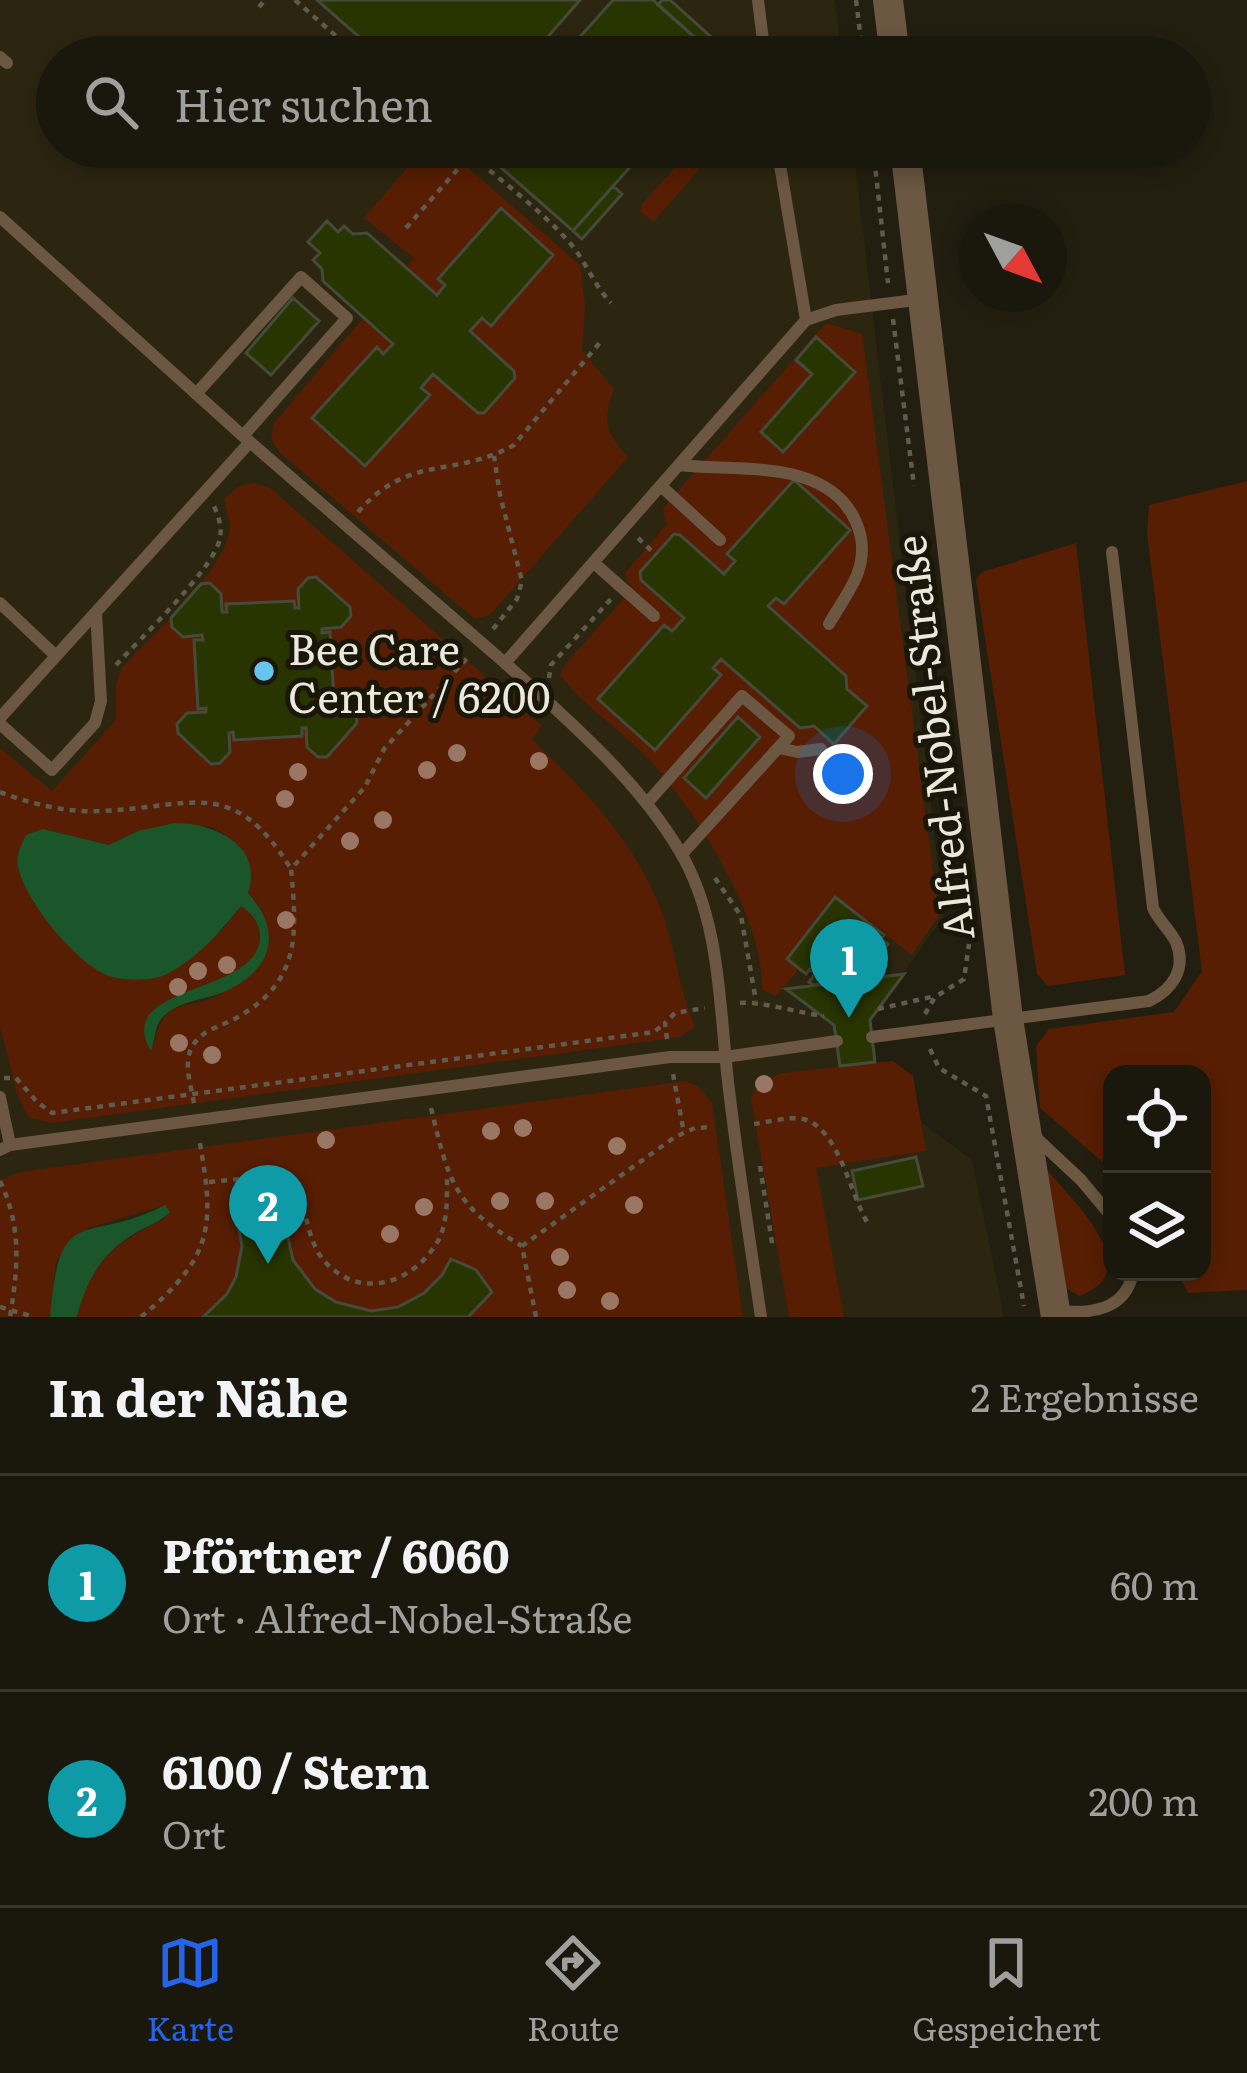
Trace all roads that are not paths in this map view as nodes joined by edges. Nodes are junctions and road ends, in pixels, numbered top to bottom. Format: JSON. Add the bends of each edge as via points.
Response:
{"nodes":[{"id":1,"x":758,"y":0,"type":"edge"},
{"id":2,"x":888,"y":0,"type":"edge"},
{"id":3,"x":762,"y":36,"type":"edge"},
{"id":4,"x":892,"y":36,"type":"edge"},
{"id":5,"x":781,"y":168,"type":"edge"},
{"id":6,"x":907,"y":168,"type":"edge"},
{"id":7,"x":0,"y":217,"type":"edge"},
{"id":8,"x":923,"y":299,"type":"junction"},
{"id":9,"x":806,"y":320,"type":"junction"},
{"id":10,"x":196,"y":394,"type":"junction"},
{"id":11,"x":246,"y":439,"type":"junction"},
{"id":12,"x":679,"y":465,"type":"junction"},
{"id":13,"x":661,"y":486,"type":"junction"},
{"id":14,"x":720,"y":540,"type":"dead end"},
{"id":15,"x":1112,"y":552,"type":"dead end"},
{"id":16,"x":593,"y":563,"type":"junction"},
{"id":17,"x":0,"y":603,"type":"edge"},
{"id":18,"x":96,"y":612,"type":"junction"},
{"id":19,"x":654,"y":616,"type":"dead end"},
{"id":20,"x":829,"y":624,"type":"dead end"},
{"id":21,"x":56,"y":656,"type":"junction"},
{"id":22,"x":505,"y":663,"type":"junction"},
{"id":23,"x":0,"y":721,"type":"edge"},
{"id":24,"x":778,"y":748,"type":"junction"},
{"id":25,"x":820,"y":749,"type":"dead end"},
{"id":26,"x":647,"y":803,"type":"junction"},
{"id":27,"x":682,"y":854,"type":"junction"},
{"id":28,"x":1008,"y":1018,"type":"junction"},
{"id":29,"x":872,"y":1036,"type":"dead end"},
{"id":30,"x":836,"y":1041,"type":"dead end"},
{"id":31,"x":725,"y":1057,"type":"junction"},
{"id":32,"x":0,"y":1097,"type":"edge"},
{"id":33,"x":1023,"y":1126,"type":"junction"},
{"id":34,"x":5,"y":1148,"type":"edge"},
{"id":35,"x":1103,"y":1206,"type":"edge"},
{"id":36,"x":1132,"y":1281,"type":"edge"},
{"id":37,"x":1046,"y":1315,"type":"edge"},
{"id":38,"x":761,"y":1317,"type":"edge"}],
"edges":[{"from":1,"to":3,"type":"lane"},
{"from":2,"to":4,"type":"street"},
{"from":5,"to":9,"type":"lane"},
{"from":6,"to":8,"type":"street","name":"Alfred-Nobel-Straße"},
{"from":7,"to":10,"type":"lane"},
{"from":8,"to":9,"type":"lane"},
{"from":8,"to":28,"type":"street","name":"Alfred-Nobel-Straße"},
{"from":9,"to":12,"type":"lane"},
{"from":10,"to":11,"type":"lane"},
{"from":10,"to":11,"type":"lane","via":[[301,277],[347,318]]},
{"from":11,"to":18,"type":"lane"},
{"from":11,"to":22,"type":"lane"},
{"from":12,"to":13,"type":"lane"},
{"from":12,"to":20,"type":"lane","via":[[812,479],[853,513],[864,540],[857,574]]},
{"from":13,"to":14,"type":"lane"},
{"from":13,"to":16,"type":"lane"},
{"from":15,"to":28,"type":"lane","via":[[1153,908],[1175,940],[1179,967],[1164,994],[1149,1001]]},
{"from":16,"to":19,"type":"lane"},
{"from":16,"to":22,"type":"lane"},
{"from":17,"to":21,"type":"lane"},
{"from":18,"to":21,"type":"lane"},
{"from":18,"to":23,"type":"lane","via":[[95,723],[52,770]]},
{"from":21,"to":23,"type":"lane"},
{"from":22,"to":26,"type":"lane"},
{"from":24,"to":25,"type":"lane"},
{"from":24,"to":26,"type":"lane","via":[[789,736],[742,696]]},
{"from":24,"to":27,"type":"lane"},
{"from":26,"to":27,"type":"lane"},
{"from":27,"to":31,"type":"lane","via":[[709,928]]},
{"from":28,"to":29,"type":"lane"},
{"from":28,"to":33,"type":"street","name":"Alfred-Nobel-Straße"},
{"from":30,"to":31,"type":"lane"},
{"from":31,"to":34,"type":"lane","via":[[670,1057]]},
{"from":31,"to":38,"type":"lane"},
{"from":32,"to":34,"type":"lane"},
{"from":33,"to":35,"type":"lane"},
{"from":33,"to":37,"type":"street","name":"Alfred-Nobel-Straße"},
{"from":36,"to":37,"type":"lane","via":[[1118,1301],[1091,1314]]}]}
